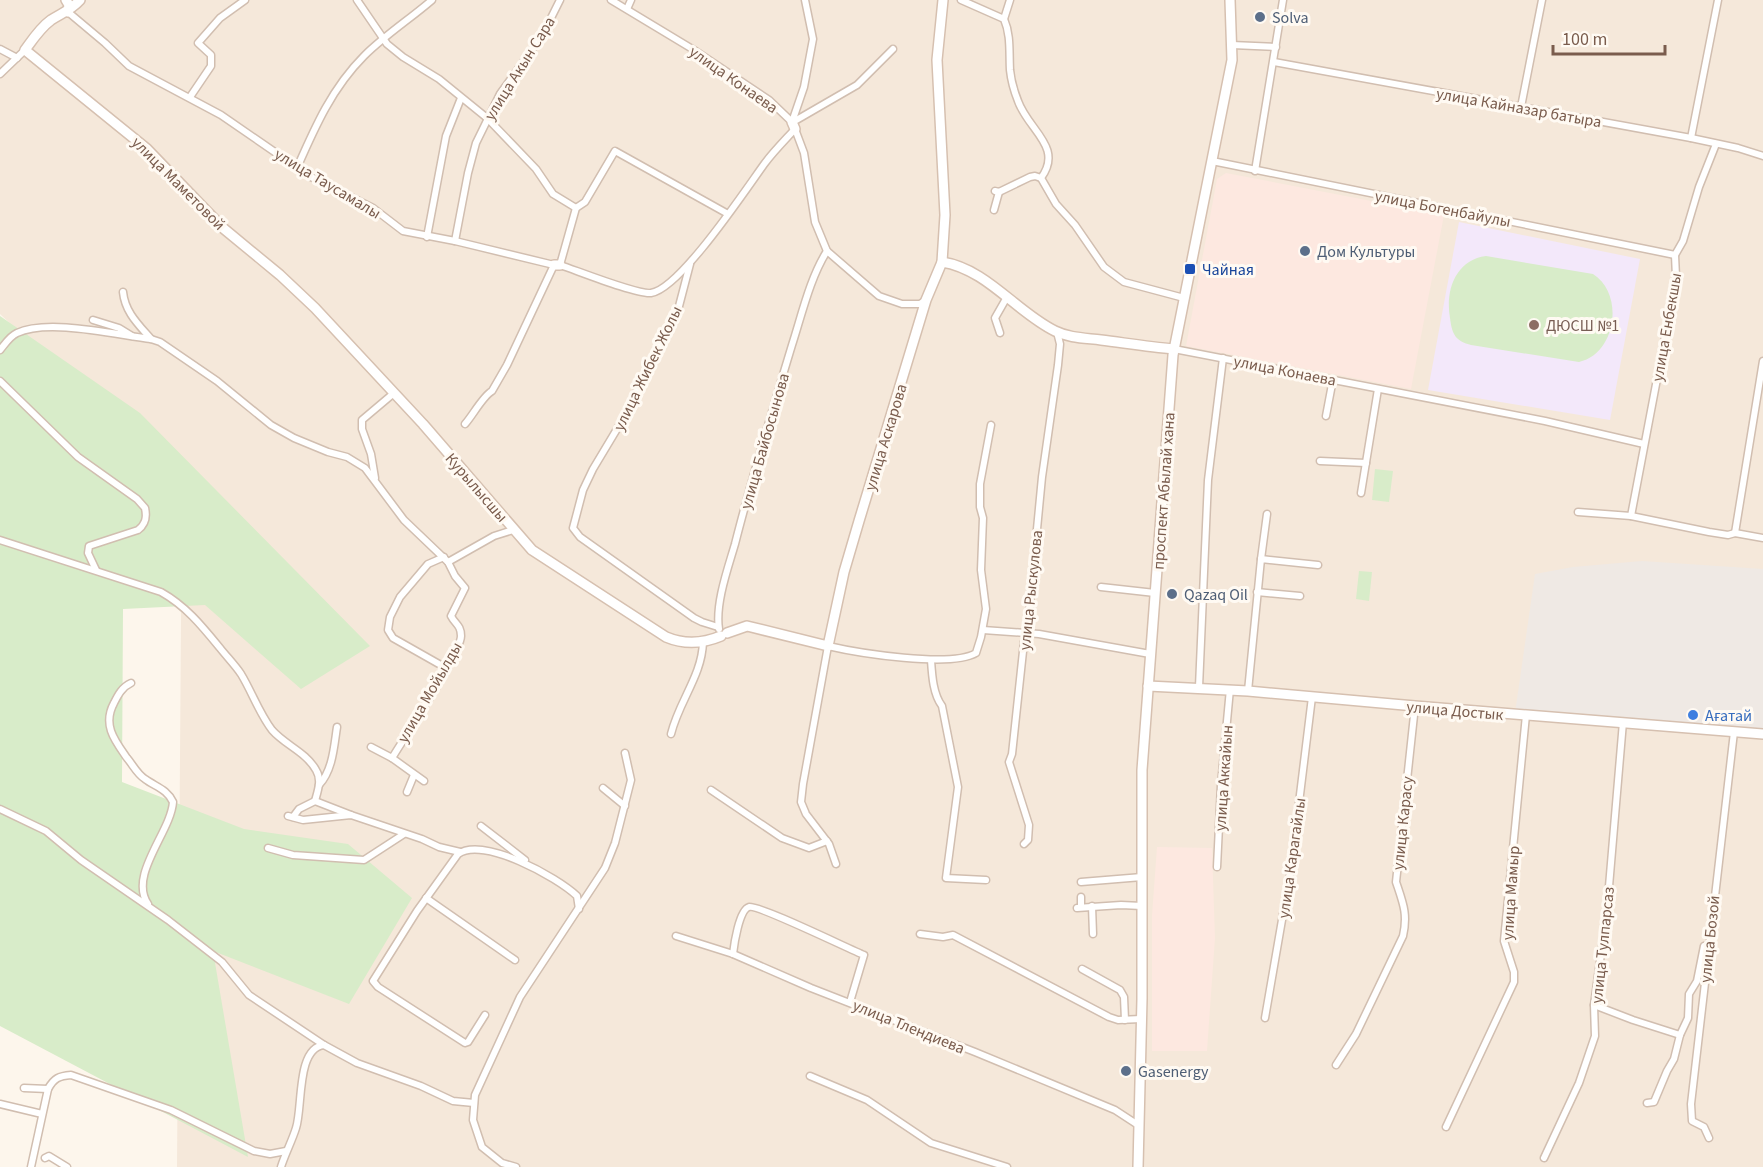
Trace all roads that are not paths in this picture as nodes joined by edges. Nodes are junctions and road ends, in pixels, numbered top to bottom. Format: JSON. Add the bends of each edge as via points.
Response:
{"nodes":[{"id":1,"x":66,"y":0,"type":"edge"},
{"id":2,"x":80,"y":0,"type":"edge"},
{"id":3,"x":245,"y":0,"type":"edge"},
{"id":4,"x":357,"y":0,"type":"edge"},
{"id":5,"x":432,"y":0,"type":"edge"},
{"id":6,"x":560,"y":0,"type":"edge"},
{"id":7,"x":611,"y":0,"type":"edge"},
{"id":8,"x":631,"y":0,"type":"edge"},
{"id":9,"x":805,"y":0,"type":"edge"},
{"id":10,"x":944,"y":0,"type":"edge"},
{"id":11,"x":961,"y":0,"type":"edge"},
{"id":12,"x":1010,"y":0,"type":"edge"},
{"id":13,"x":1230,"y":0,"type":"edge"},
{"id":14,"x":1283,"y":0,"type":"edge"},
{"id":15,"x":1542,"y":0,"type":"edge"},
{"id":16,"x":1718,"y":0,"type":"edge"},
{"id":17,"x":627,"y":9,"type":"junction"},
{"id":18,"x":68,"y":12,"type":"junction"},
{"id":19,"x":1004,"y":19,"type":"junction"},
{"id":20,"x":382,"y":39,"type":"junction"},
{"id":21,"x":1232,"y":45,"type":"junction"},
{"id":22,"x":1276,"y":47,"type":"junction"},
{"id":23,"x":0,"y":48,"type":"edge"},
{"id":24,"x":893,"y":49,"type":"dead end"},
{"id":25,"x":26,"y":50,"type":"junction"},
{"id":26,"x":17,"y":58,"type":"junction"},
{"id":27,"x":1274,"y":62,"type":"junction"},
{"id":28,"x":0,"y":74,"type":"edge"},
{"id":29,"x":190,"y":97,"type":"junction"},
{"id":30,"x":461,"y":98,"type":"junction"},
{"id":31,"x":1521,"y":107,"type":"junction"},
{"id":32,"x":487,"y":118,"type":"junction"},
{"id":33,"x":794,"y":126,"type":"junction"},
{"id":34,"x":1691,"y":138,"type":"junction"},
{"id":35,"x":1716,"y":144,"type":"junction"},
{"id":36,"x":1763,"y":156,"type":"edge"},
{"id":37,"x":1212,"y":161,"type":"junction"},
{"id":38,"x":297,"y":168,"type":"junction"},
{"id":39,"x":1255,"y":171,"type":"junction"},
{"id":40,"x":1041,"y":178,"type":"junction"},
{"id":41,"x":576,"y":208,"type":"junction"},
{"id":42,"x":994,"y":210,"type":"dead end"},
{"id":43,"x":728,"y":214,"type":"junction"},
{"id":44,"x":427,"y":237,"type":"junction"},
{"id":45,"x":455,"y":241,"type":"junction"},
{"id":46,"x":827,"y":251,"type":"junction"},
{"id":47,"x":1675,"y":255,"type":"junction"},
{"id":48,"x":691,"y":261,"type":"junction"},
{"id":49,"x":942,"y":262,"type":"junction"},
{"id":50,"x":557,"y":265,"type":"junction"},
{"id":51,"x":123,"y":292,"type":"dead end"},
{"id":52,"x":302,"y":295,"type":"joint"},
{"id":53,"x":1007,"y":297,"type":"junction"},
{"id":54,"x":1184,"y":298,"type":"junction"},
{"id":55,"x":927,"y":300,"type":"junction"},
{"id":56,"x":93,"y":321,"type":"dead end"},
{"id":57,"x":1057,"y":332,"type":"junction"},
{"id":58,"x":1000,"y":333,"type":"dead end"},
{"id":59,"x":133,"y":337,"type":"junction"},
{"id":60,"x":152,"y":339,"type":"junction"},
{"id":61,"x":1174,"y":349,"type":"junction"},
{"id":62,"x":0,"y":350,"type":"edge"},
{"id":63,"x":1223,"y":358,"type":"junction"},
{"id":64,"x":1763,"y":361,"type":"edge"},
{"id":65,"x":1334,"y":379,"type":"junction"},
{"id":66,"x":0,"y":381,"type":"edge"},
{"id":67,"x":1378,"y":389,"type":"junction"},
{"id":68,"x":394,"y":393,"type":"junction"},
{"id":69,"x":1326,"y":416,"type":"dead end"},
{"id":70,"x":465,"y":424,"type":"dead end"},
{"id":71,"x":991,"y":425,"type":"dead end"},
{"id":72,"x":1644,"y":444,"type":"junction"},
{"id":73,"x":1320,"y":461,"type":"dead end"},
{"id":74,"x":1366,"y":463,"type":"junction"},
{"id":75,"x":375,"y":480,"type":"junction"},
{"id":76,"x":1361,"y":493,"type":"dead end"},
{"id":77,"x":1578,"y":512,"type":"dead end"},
{"id":78,"x":1267,"y":514,"type":"dead end"},
{"id":79,"x":1631,"y":516,"type":"junction"},
{"id":80,"x":513,"y":530,"type":"junction"},
{"id":81,"x":1735,"y":533,"type":"junction"},
{"id":82,"x":1763,"y":537,"type":"edge"},
{"id":83,"x":0,"y":540,"type":"edge"},
{"id":84,"x":446,"y":559,"type":"junction"},
{"id":85,"x":1261,"y":559,"type":"junction"},
{"id":86,"x":1318,"y":565,"type":"dead end"},
{"id":87,"x":96,"y":570,"type":"junction"},
{"id":88,"x":1101,"y":587,"type":"dead end"},
{"id":89,"x":1257,"y":592,"type":"junction"},
{"id":90,"x":1155,"y":593,"type":"junction"},
{"id":91,"x":1300,"y":596,"type":"dead end"},
{"id":92,"x":983,"y":630,"type":"junction"},
{"id":93,"x":722,"y":632,"type":"junction"},
{"id":94,"x":1027,"y":633,"type":"junction"},
{"id":95,"x":704,"y":642,"type":"junction"},
{"id":96,"x":828,"y":646,"type":"junction"},
{"id":97,"x":1150,"y":654,"type":"junction"},
{"id":98,"x":931,"y":660,"type":"junction"},
{"id":99,"x":446,"y":668,"type":"junction"},
{"id":100,"x":131,"y":683,"type":"dead end"},
{"id":101,"x":1148,"y":686,"type":"junction"},
{"id":102,"x":1199,"y":687,"type":"junction"},
{"id":103,"x":1230,"y":689,"type":"junction"},
{"id":104,"x":1248,"y":691,"type":"junction"},
{"id":105,"x":1312,"y":697,"type":"junction"},
{"id":106,"x":1415,"y":706,"type":"junction"},
{"id":107,"x":1526,"y":715,"type":"junction"},
{"id":108,"x":1623,"y":722,"type":"junction"},
{"id":109,"x":337,"y":727,"type":"dead end"},
{"id":110,"x":1734,"y":732,"type":"junction"},
{"id":111,"x":671,"y":734,"type":"dead end"},
{"id":112,"x":1763,"y":734,"type":"edge"},
{"id":113,"x":371,"y":747,"type":"dead end"},
{"id":114,"x":626,"y":753,"type":"dead end"},
{"id":115,"x":392,"y":758,"type":"junction"},
{"id":116,"x":414,"y":775,"type":"junction"},
{"id":117,"x":424,"y":781,"type":"dead end"},
{"id":118,"x":319,"y":785,"type":"junction"},
{"id":119,"x":603,"y":788,"type":"dead end"},
{"id":120,"x":711,"y":790,"type":"dead end"},
{"id":121,"x":407,"y":792,"type":"dead end"},
{"id":122,"x":315,"y":801,"type":"junction"},
{"id":123,"x":625,"y":806,"type":"junction"},
{"id":124,"x":0,"y":809,"type":"edge"},
{"id":125,"x":351,"y":815,"type":"junction"},
{"id":126,"x":481,"y":826,"type":"dead end"},
{"id":127,"x":404,"y":834,"type":"junction"},
{"id":128,"x":827,"y":841,"type":"junction"},
{"id":129,"x":1024,"y":844,"type":"dead end"},
{"id":130,"x":268,"y":848,"type":"dead end"},
{"id":131,"x":460,"y":852,"type":"junction"},
{"id":132,"x":836,"y":864,"type":"dead end"},
{"id":133,"x":531,"y":866,"type":"junction"},
{"id":134,"x":1217,"y":867,"type":"dead end"},
{"id":135,"x":1142,"y":877,"type":"junction"},
{"id":136,"x":986,"y":880,"type":"dead end"},
{"id":137,"x":1081,"y":882,"type":"dead end"},
{"id":138,"x":1081,"y":897,"type":"dead end"},
{"id":139,"x":426,"y":898,"type":"junction"},
{"id":140,"x":1092,"y":906,"type":"junction"},
{"id":141,"x":1142,"y":906,"type":"junction"},
{"id":142,"x":150,"y":907,"type":"junction"},
{"id":143,"x":579,"y":909,"type":"junction"},
{"id":144,"x":920,"y":934,"type":"dead end"},
{"id":145,"x":1093,"y":934,"type":"dead end"},
{"id":146,"x":676,"y":936,"type":"dead end"},
{"id":147,"x":1709,"y":945,"type":"junction"},
{"id":148,"x":733,"y":954,"type":"junction"},
{"id":149,"x":515,"y":960,"type":"dead end"},
{"id":150,"x":1082,"y":969,"type":"dead end"},
{"id":151,"x":850,"y":1002,"type":"junction"},
{"id":152,"x":1594,"y":1005,"type":"junction"},
{"id":153,"x":485,"y":1015,"type":"dead end"},
{"id":154,"x":1264,"y":1018,"type":"dead end"},
{"id":155,"x":1125,"y":1020,"type":"junction"},
{"id":156,"x":1141,"y":1020,"type":"junction"},
{"id":157,"x":1680,"y":1035,"type":"junction"},
{"id":158,"x":324,"y":1045,"type":"junction"},
{"id":159,"x":1336,"y":1065,"type":"dead end"},
{"id":160,"x":810,"y":1076,"type":"dead end"},
{"id":161,"x":24,"y":1088,"type":"dead end"},
{"id":162,"x":48,"y":1089,"type":"junction"},
{"id":163,"x":474,"y":1103,"type":"junction"},
{"id":164,"x":1647,"y":1103,"type":"dead end"},
{"id":165,"x":0,"y":1104,"type":"edge"},
{"id":166,"x":42,"y":1114,"type":"junction"},
{"id":167,"x":1138,"y":1125,"type":"junction"},
{"id":168,"x":1446,"y":1127,"type":"dead end"},
{"id":169,"x":1709,"y":1138,"type":"dead end"},
{"id":170,"x":286,"y":1151,"type":"junction"},
{"id":171,"x":45,"y":1158,"type":"dead end"},
{"id":172,"x":1544,"y":1158,"type":"dead end"},
{"id":173,"x":511,"y":1166,"type":"edge"},
{"id":174,"x":31,"y":1167,"type":"edge"},
{"id":175,"x":67,"y":1167,"type":"edge"},
{"id":176,"x":281,"y":1167,"type":"edge"},
{"id":177,"x":516,"y":1167,"type":"edge"},
{"id":178,"x":1007,"y":1167,"type":"edge"},
{"id":179,"x":1138,"y":1167,"type":"edge"}],
"edges":[{"from":1,"to":18,"type":"street"},
{"from":2,"to":18,"type":"street"},
{"from":3,"to":29,"type":"street","via":[[220,18],[198,43],[211,55],[211,66]]},
{"from":4,"to":20,"type":"street"},
{"from":5,"to":20,"type":"street"},
{"from":6,"to":32,"type":"street","name":"улица Акын Сара","via":[[542,36]]},
{"from":7,"to":17,"type":"street","name":"улица Конаева"},
{"from":8,"to":17,"type":"street"},
{"from":9,"to":33,"type":"street","name":"улица Жибек Жолы","via":[[813,39]]},
{"from":10,"to":49,"type":"street","name":"улица Аскарова","via":[[937,60],[945,215]]},
{"from":11,"to":19,"type":"street"},
{"from":12,"to":19,"type":"street"},
{"from":13,"to":21,"type":"street","name":"проспект Абылай хана"},
{"from":14,"to":22,"type":"street"},
{"from":15,"to":31,"type":"street"},
{"from":16,"to":34,"type":"street"},
{"from":17,"to":33,"type":"street","name":"улица Конаева","via":[[769,100]]},
{"from":18,"to":25,"type":"street","via":[[38,31]]},
{"from":18,"to":29,"type":"street","name":"улица Таусамалы","via":[[129,66]]},
{"from":19,"to":40,"type":"street","via":[[1018,101],[1050,156]]},
{"from":20,"to":30,"type":"street"},
{"from":20,"to":38,"type":"street","via":[[326,105]]},
{"from":21,"to":22,"type":"street"},
{"from":21,"to":37,"type":"street","name":"проспект Абылай хана"},
{"from":22,"to":27,"type":"street"},
{"from":23,"to":26,"type":"street"},
{"from":24,"to":33,"type":"street","via":[[857,85]]},
{"from":25,"to":26,"type":"street"},
{"from":25,"to":52,"type":"street","name":"улица Маметовой","via":[[147,149],[223,228]]},
{"from":26,"to":28,"type":"street"},
{"from":27,"to":31,"type":"street","name":"улица Кайназар батыра"},
{"from":27,"to":39,"type":"street"},
{"from":29,"to":38,"type":"street","name":"улица Таусамалы"},
{"from":30,"to":32,"type":"street"},
{"from":30,"to":44,"type":"street","name":"улица Акын Сара","via":[[446,136]]},
{"from":31,"to":34,"type":"street","name":"улица Кайназар батыра"},
{"from":32,"to":41,"type":"street","via":[[536,169],[554,194]]},
{"from":32,"to":45,"type":"street","name":"улица Акын Сара","via":[[472,154]]},
{"from":33,"to":43,"type":"street","name":"улица Жибек Жолы"},
{"from":33,"to":46,"type":"street","name":"улица Конаева","via":[[804,153],[815,222]]},
{"from":34,"to":35,"type":"street","name":"улица Кайназар батыра"},
{"from":35,"to":36,"type":"street","name":"улица Кайназар батыра"},
{"from":35,"to":47,"type":"street","name":"улица Енбекшы"},
{"from":37,"to":39,"type":"street","name":"улица Богенбайулы"},
{"from":37,"to":54,"type":"street","name":"проспект Абылай хана"},
{"from":38,"to":44,"type":"street","name":"улица Таусамалы","via":[[373,208],[403,231]]},
{"from":39,"to":47,"type":"street","name":"улица Богенбайулы"},
{"from":40,"to":42,"type":"street","via":[[1030,177],[997,191]]},
{"from":40,"to":54,"type":"street","via":[[1104,267],[1124,282]]},
{"from":41,"to":43,"type":"street","via":[[585,202],[615,151]]},
{"from":41,"to":50,"type":"street"},
{"from":43,"to":48,"type":"street","name":"улица Жибек Жолы"},
{"from":44,"to":45,"type":"street","name":"улица Таусамалы"},
{"from":45,"to":50,"type":"street","name":"улица Таусамалы"},
{"from":46,"to":55,"type":"street","name":"улица Конаева","via":[[879,296],[902,304]]},
{"from":46,"to":93,"type":"street","name":"улица Байбосынова","via":[[807,298],[765,431],[718,612]]},
{"from":47,"to":72,"type":"street","name":"улица Енбекшы","via":[[1676,277]]},
{"from":48,"to":50,"type":"street","name":"улица Таусамалы","via":[[658,292],[649,294]]},
{"from":48,"to":93,"type":"street","name":"улица Жибек Жолы","via":[[678,310],[593,469],[573,528],[580,537],[694,618]]},
{"from":49,"to":53,"type":"street","name":"улица Конаева","via":[[969,271]]},
{"from":49,"to":55,"type":"street","name":"улица Аскарова"},
{"from":50,"to":70,"type":"street","via":[[492,391]]},
{"from":51,"to":60,"type":"street","via":[[124,305]]},
{"from":52,"to":68,"type":"street","name":"Курылысшы"},
{"from":53,"to":57,"type":"street","name":"улица Конаева"},
{"from":53,"to":58,"type":"street","via":[[995,318]]},
{"from":54,"to":61,"type":"street","name":"проспект Абылай хана"},
{"from":55,"to":96,"type":"street","name":"улица Аскарова","via":[[844,572]]},
{"from":56,"to":59,"type":"street","via":[[119,328]]},
{"from":57,"to":61,"type":"street","name":"улица Конаева"},
{"from":57,"to":94,"type":"street","name":"улица Рыскулова","via":[[1058,365],[1042,477]]},
{"from":59,"to":60,"type":"street"},
{"from":59,"to":62,"type":"street","via":[[80,329],[31,328],[14,334]]},
{"from":60,"to":75,"type":"street","via":[[217,381],[271,425],[294,438],[347,457]]},
{"from":61,"to":63,"type":"street","name":"улица Конаева"},
{"from":61,"to":90,"type":"street","name":"проспект Абылай хана"},
{"from":63,"to":65,"type":"street","name":"улица Конаева"},
{"from":63,"to":102,"type":"street","via":[[1207,492]]},
{"from":64,"to":81,"type":"street"},
{"from":65,"to":67,"type":"street","name":"улица Конаева"},
{"from":65,"to":69,"type":"street"},
{"from":66,"to":87,"type":"street","via":[[78,457],[145,508],[146,520],[138,530],[89,546]]},
{"from":67,"to":72,"type":"street","name":"улица Конаева"},
{"from":67,"to":74,"type":"street"},
{"from":68,"to":75,"type":"street","via":[[362,420]]},
{"from":68,"to":80,"type":"street","name":"Курылысшы"},
{"from":71,"to":92,"type":"street","via":[[980,496],[981,570],[986,597]]},
{"from":72,"to":79,"type":"street","name":"улица Енбекшы"},
{"from":73,"to":74,"type":"street"},
{"from":74,"to":76,"type":"street"},
{"from":75,"to":84,"type":"street","via":[[404,520]]},
{"from":77,"to":79,"type":"street"},
{"from":78,"to":85,"type":"street"},
{"from":79,"to":81,"type":"street","via":[[1709,532]]},
{"from":80,"to":84,"type":"street"},
{"from":80,"to":95,"type":"street","name":"Курылысшы","via":[[532,550],[666,637]]},
{"from":81,"to":82,"type":"street"},
{"from":83,"to":87,"type":"street"},
{"from":84,"to":99,"type":"street","name":"улица Мойылды","via":[[465,591],[451,616],[460,627],[461,638]]},
{"from":84,"to":99,"type":"street","via":[[428,564],[400,597],[388,630],[393,638]]},
{"from":85,"to":86,"type":"street"},
{"from":85,"to":89,"type":"street"},
{"from":87,"to":118,"type":"street","via":[[161,592],[186,609],[240,673],[273,731],[308,759],[316,770]]},
{"from":88,"to":90,"type":"street"},
{"from":89,"to":91,"type":"street"},
{"from":89,"to":104,"type":"street"},
{"from":90,"to":97,"type":"street","name":"проспект Абылай хана"},
{"from":92,"to":94,"type":"street"},
{"from":92,"to":98,"type":"street","via":[[976,653],[970,657]]},
{"from":93,"to":95,"type":"street"},
{"from":93,"to":96,"type":"street","via":[[747,626]]},
{"from":94,"to":97,"type":"street"},
{"from":94,"to":129,"type":"street","name":"улица Рыскулова","via":[[1009,762],[1029,825]]},
{"from":95,"to":111,"type":"street","via":[[699,669],[683,698]]},
{"from":96,"to":98,"type":"street"},
{"from":96,"to":128,"type":"street","name":"улица Аскарова","via":[[801,802]]},
{"from":97,"to":101,"type":"street","name":"проспект Абылай хана"},
{"from":98,"to":136,"type":"street","via":[[958,787],[946,878]]},
{"from":99,"to":115,"type":"street","name":"улица Мойылды"},
{"from":100,"to":142,"type":"street","via":[[124,686],[111,707],[109,727],[115,742],[138,772],[174,802],[172,815],[144,873],[143,893]]},
{"from":101,"to":102,"type":"street","name":"улица Достык"},
{"from":101,"to":135,"type":"street","name":"проспект Абылай хана","via":[[1142,770]]},
{"from":102,"to":103,"type":"street","name":"улица Достык"},
{"from":103,"to":104,"type":"street","name":"улица Достык"},
{"from":103,"to":134,"type":"street","name":"улица Аккайын"},
{"from":104,"to":105,"type":"street","name":"улица Достык"},
{"from":105,"to":106,"type":"street","name":"улица Достык"},
{"from":105,"to":154,"type":"street","name":"улица Карагайлы","via":[[1291,868]]},
{"from":106,"to":107,"type":"street","name":"улица Достык"},
{"from":106,"to":159,"type":"street","name":"улица Карасу","via":[[1396,882],[1405,909],[1403,936],[1356,1034]]},
{"from":107,"to":108,"type":"street","name":"улица Достык"},
{"from":107,"to":168,"type":"street","name":"улица Мамыр","via":[[1504,941],[1514,982]]},
{"from":108,"to":110,"type":"street","name":"улица Достык"},
{"from":108,"to":152,"type":"street","name":"улица Тулпарсаз","via":[[1608,898]]},
{"from":109,"to":118,"type":"street","via":[[327,771]]},
{"from":110,"to":112,"type":"street","name":"улица Достык"},
{"from":110,"to":147,"type":"street","name":"улица Бозой"},
{"from":113,"to":115,"type":"street"},
{"from":114,"to":123,"type":"street","via":[[630,780]]},
{"from":115,"to":116,"type":"street","name":"улица Мойылды"},
{"from":116,"to":117,"type":"street","name":"улица Мойылды"},
{"from":116,"to":121,"type":"street"},
{"from":118,"to":122,"type":"street"},
{"from":119,"to":123,"type":"street"},
{"from":120,"to":128,"type":"street","via":[[782,838],[809,848]]},
{"from":122,"to":125,"type":"street"},
{"from":122,"to":125,"type":"street","via":[[291,817],[303,820]]},
{"from":123,"to":143,"type":"street","via":[[605,868]]},
{"from":124,"to":142,"type":"street","via":[[46,831]]},
{"from":125,"to":127,"type":"street"},
{"from":126,"to":133,"type":"street"},
{"from":127,"to":130,"type":"street","via":[[364,860],[293,855]]},
{"from":127,"to":131,"type":"street"},
{"from":128,"to":132,"type":"street","name":"улица Аскарова"},
{"from":131,"to":133,"type":"street","via":[[477,848]]},
{"from":131,"to":139,"type":"street"},
{"from":133,"to":143,"type":"street","via":[[566,885],[577,896]]},
{"from":135,"to":137,"type":"street"},
{"from":135,"to":141,"type":"street","name":"проспект Абылай хана"},
{"from":138,"to":140,"type":"street","via":[[1079,907]]},
{"from":139,"to":149,"type":"street"},
{"from":139,"to":153,"type":"street","via":[[373,981],[465,1043]]},
{"from":140,"to":141,"type":"street"},
{"from":140,"to":145,"type":"street"},
{"from":141,"to":156,"type":"street","name":"проспект Абылай хана"},
{"from":142,"to":158,"type":"street","via":[[222,962],[249,995]]},
{"from":143,"to":163,"type":"street","via":[[520,997]]},
{"from":144,"to":155,"type":"street","via":[[953,935],[1109,1017]]},
{"from":146,"to":148,"type":"street","name":"улица Тлендиева"},
{"from":147,"to":157,"type":"street","via":[[1704,946],[1697,981],[1689,993],[1688,1018]]},
{"from":147,"to":169,"type":"street","name":"улица Бозой","via":[[1691,1104],[1692,1121],[1704,1127]]},
{"from":148,"to":151,"type":"street","name":"улица Тлендиева"},
{"from":148,"to":151,"type":"street","via":[[745,909],[753,907],[775,915],[864,955]]},
{"from":150,"to":155,"type":"street","via":[[1120,990]]},
{"from":151,"to":167,"type":"street","name":"улица Тлендиева","via":[[1115,1110]]},
{"from":152,"to":157,"type":"street"},
{"from":152,"to":172,"type":"street","name":"улица Тулпарсаз","via":[[1595,1036],[1579,1083]]},
{"from":155,"to":156,"type":"street"},
{"from":156,"to":167,"type":"street","name":"проспект Абылай хана"},
{"from":157,"to":164,"type":"street","via":[[1674,1059],[1654,1102]]},
{"from":158,"to":163,"type":"street","via":[[357,1063],[453,1101]]},
{"from":158,"to":170,"type":"street","via":[[310,1051],[303,1071],[296,1128]]},
{"from":160,"to":178,"type":"street","via":[[867,1100],[931,1143]]},
{"from":161,"to":162,"type":"street"},
{"from":162,"to":166,"type":"street"},
{"from":162,"to":170,"type":"street","via":[[53,1080],[71,1075],[171,1110],[254,1151]]},
{"from":163,"to":173,"type":"street","via":[[473,1120],[482,1147]]},
{"from":165,"to":166,"type":"street"},
{"from":166,"to":174,"type":"street"},
{"from":167,"to":179,"type":"street","name":"проспект Абылай хана"},
{"from":170,"to":176,"type":"street"},
{"from":171,"to":175,"type":"street","via":[[54,1158]]},
{"from":173,"to":177,"type":"street"}]}
